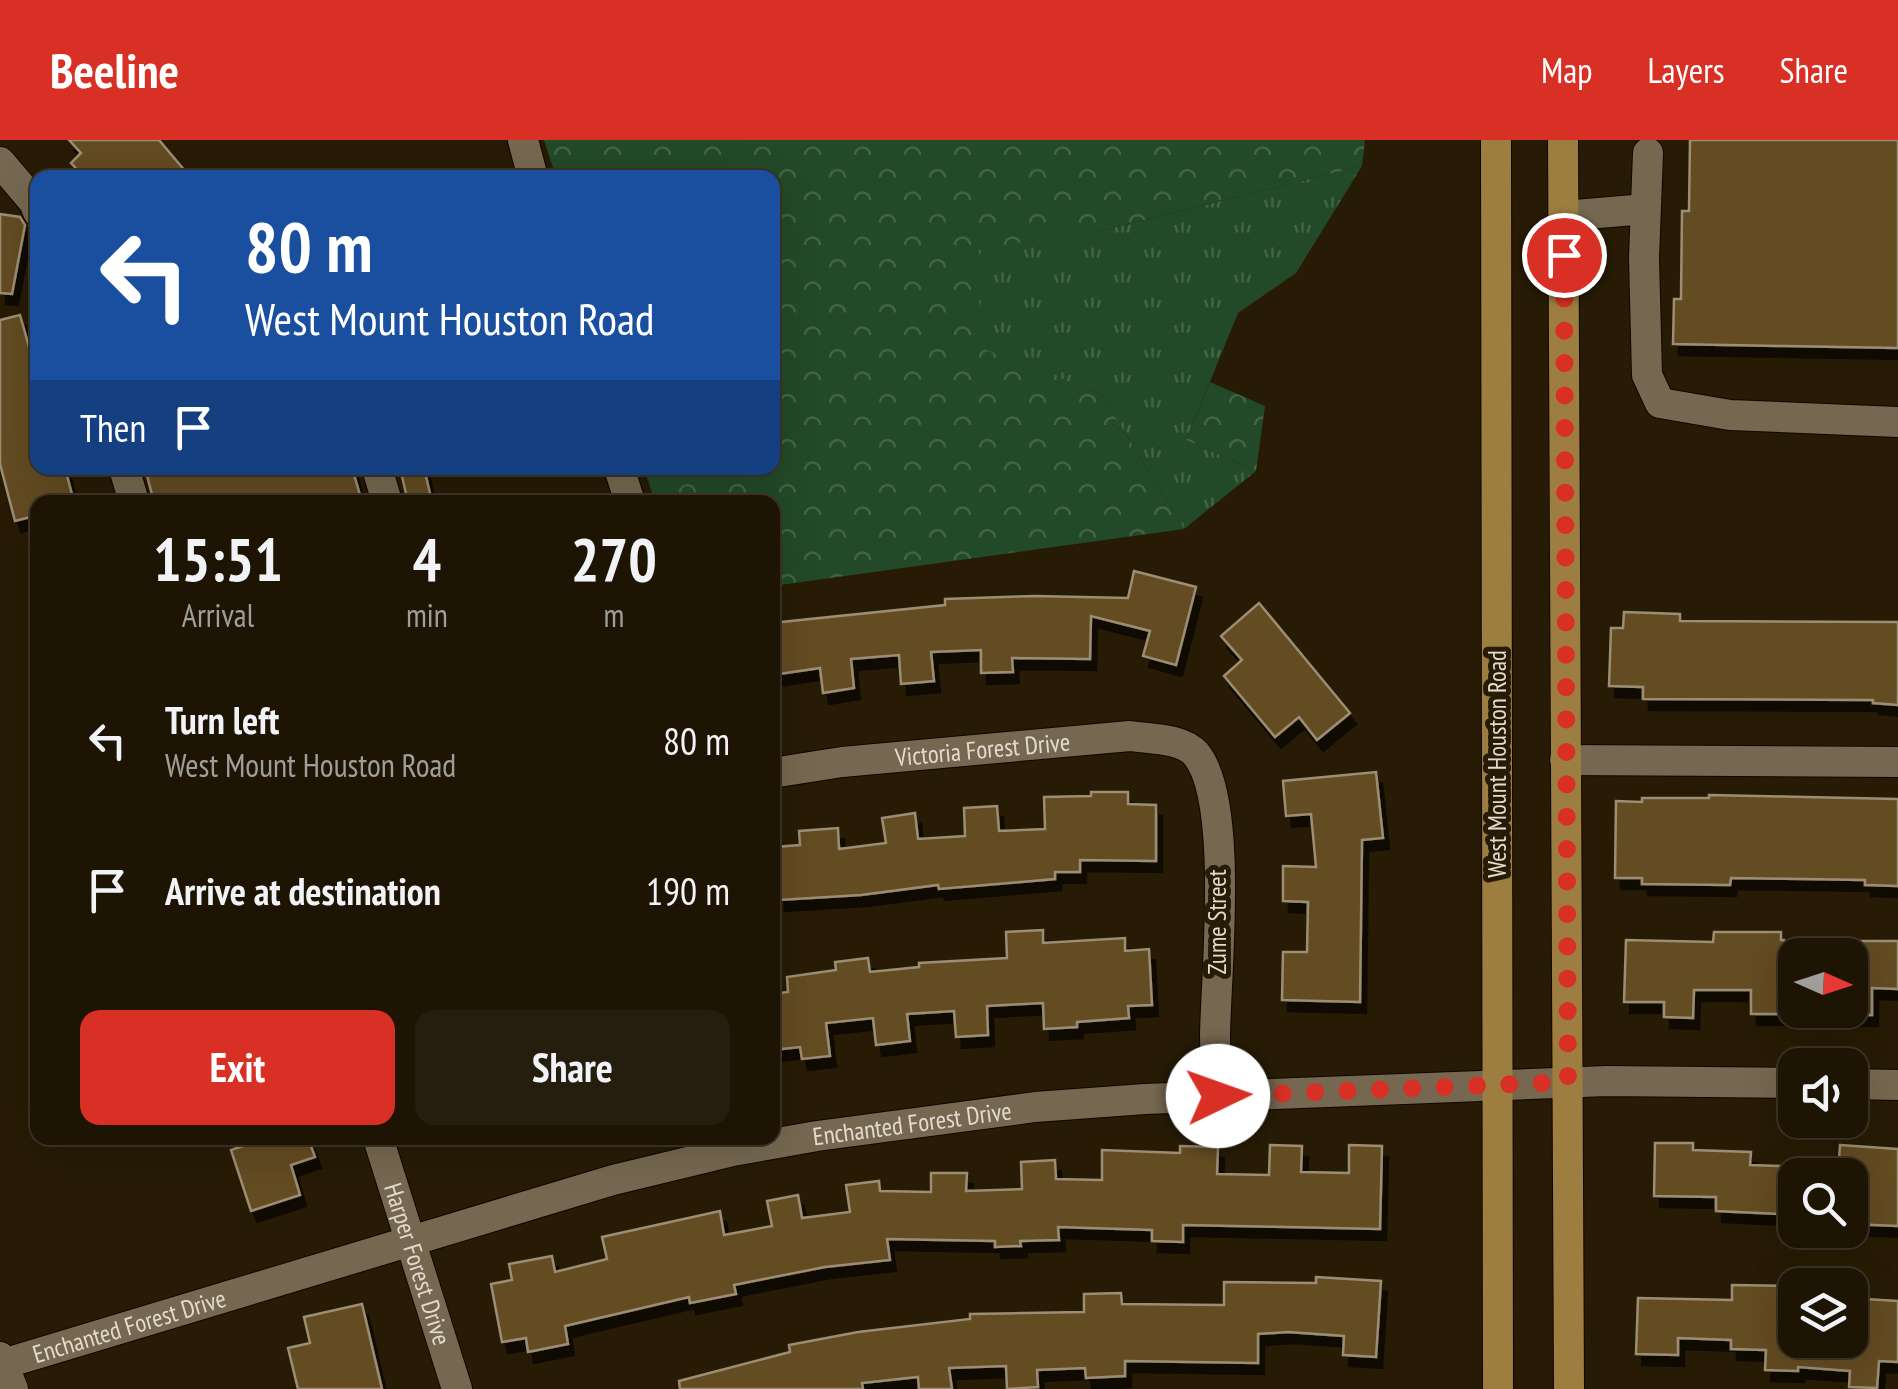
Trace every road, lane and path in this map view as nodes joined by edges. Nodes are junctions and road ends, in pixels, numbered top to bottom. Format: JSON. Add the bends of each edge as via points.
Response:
{"nodes":[{"id":1,"x":523,"y":140,"type":"edge"},
{"id":2,"x":1496,"y":140,"type":"edge"},
{"id":3,"x":1564,"y":140,"type":"edge"},
{"id":4,"x":1648,"y":153,"type":"dead end"},
{"id":5,"x":0,"y":162,"type":"edge"},
{"id":6,"x":531,"y":170,"type":"edge"},
{"id":7,"x":30,"y":197,"type":"edge"},
{"id":8,"x":1645,"y":209,"type":"junction"},
{"id":9,"x":1564,"y":216,"type":"junction"},
{"id":10,"x":1898,"y":422,"type":"edge"},
{"id":11,"x":1194,"y":752,"type":"joint"},
{"id":12,"x":1565,"y":760,"type":"junction"},
{"id":13,"x":1898,"y":762,"type":"edge"},
{"id":14,"x":780,"y":772,"type":"edge"},
{"id":15,"x":1568,"y":1082,"type":"junction"},
{"id":16,"x":1778,"y":1083,"type":"edge"},
{"id":17,"x":1868,"y":1084,"type":"edge"},
{"id":18,"x":1496,"y":1085,"type":"junction"},
{"id":19,"x":1898,"y":1085,"type":"edge"},
{"id":20,"x":1218,"y":1096,"type":"junction"},
{"id":21,"x":780,"y":1143,"type":"edge"},
{"id":22,"x":380,"y":1145,"type":"edge"},
{"id":23,"x":767,"y":1145,"type":"edge"},
{"id":24,"x":411,"y":1240,"type":"junction"},
{"id":25,"x":5,"y":1369,"type":"edge"},
{"id":26,"x":457,"y":1389,"type":"edge"},
{"id":27,"x":1498,"y":1389,"type":"edge"},
{"id":28,"x":1569,"y":1389,"type":"edge"}],
"edges":[{"from":1,"to":6,"type":"street"},
{"from":2,"to":18,"type":"main road","name":"West Mount Houston Road"},
{"from":3,"to":9,"type":"main road"},
{"from":4,"to":8,"type":"street"},
{"from":5,"to":7,"type":"street"},
{"from":8,"to":9,"type":"street"},
{"from":8,"to":10,"type":"street","via":[[1647,376],[1660,404],[1730,415]]},
{"from":9,"to":12,"type":"main road"},
{"from":11,"to":14,"type":"street","name":"Victoria Forest Drive","via":[[1130,736]]},
{"from":11,"to":20,"type":"street","name":"Zume Street","via":[[1214,801]]},
{"from":12,"to":13,"type":"street"},
{"from":12,"to":15,"type":"main road"},
{"from":15,"to":16,"type":"street","name":"Enchanted Forest Drive"},
{"from":15,"to":18,"type":"street","name":"Enchanted Forest Drive"},
{"from":15,"to":28,"type":"main road"},
{"from":17,"to":19,"type":"street"},
{"from":18,"to":20,"type":"street","name":"Enchanted Forest Drive"},
{"from":18,"to":27,"type":"main road","name":"West Mount Houston Road"},
{"from":20,"to":21,"type":"street","name":"Enchanted Forest Drive","via":[[1035,1107]]},
{"from":22,"to":24,"type":"street","name":"Harper Forest Drive"},
{"from":23,"to":24,"type":"street","name":"Enchanted Forest Drive","via":[[613,1180]]},
{"from":24,"to":25,"type":"street","name":"Enchanted Forest Drive"},
{"from":24,"to":26,"type":"street","name":"Harper Forest Drive"}]}
